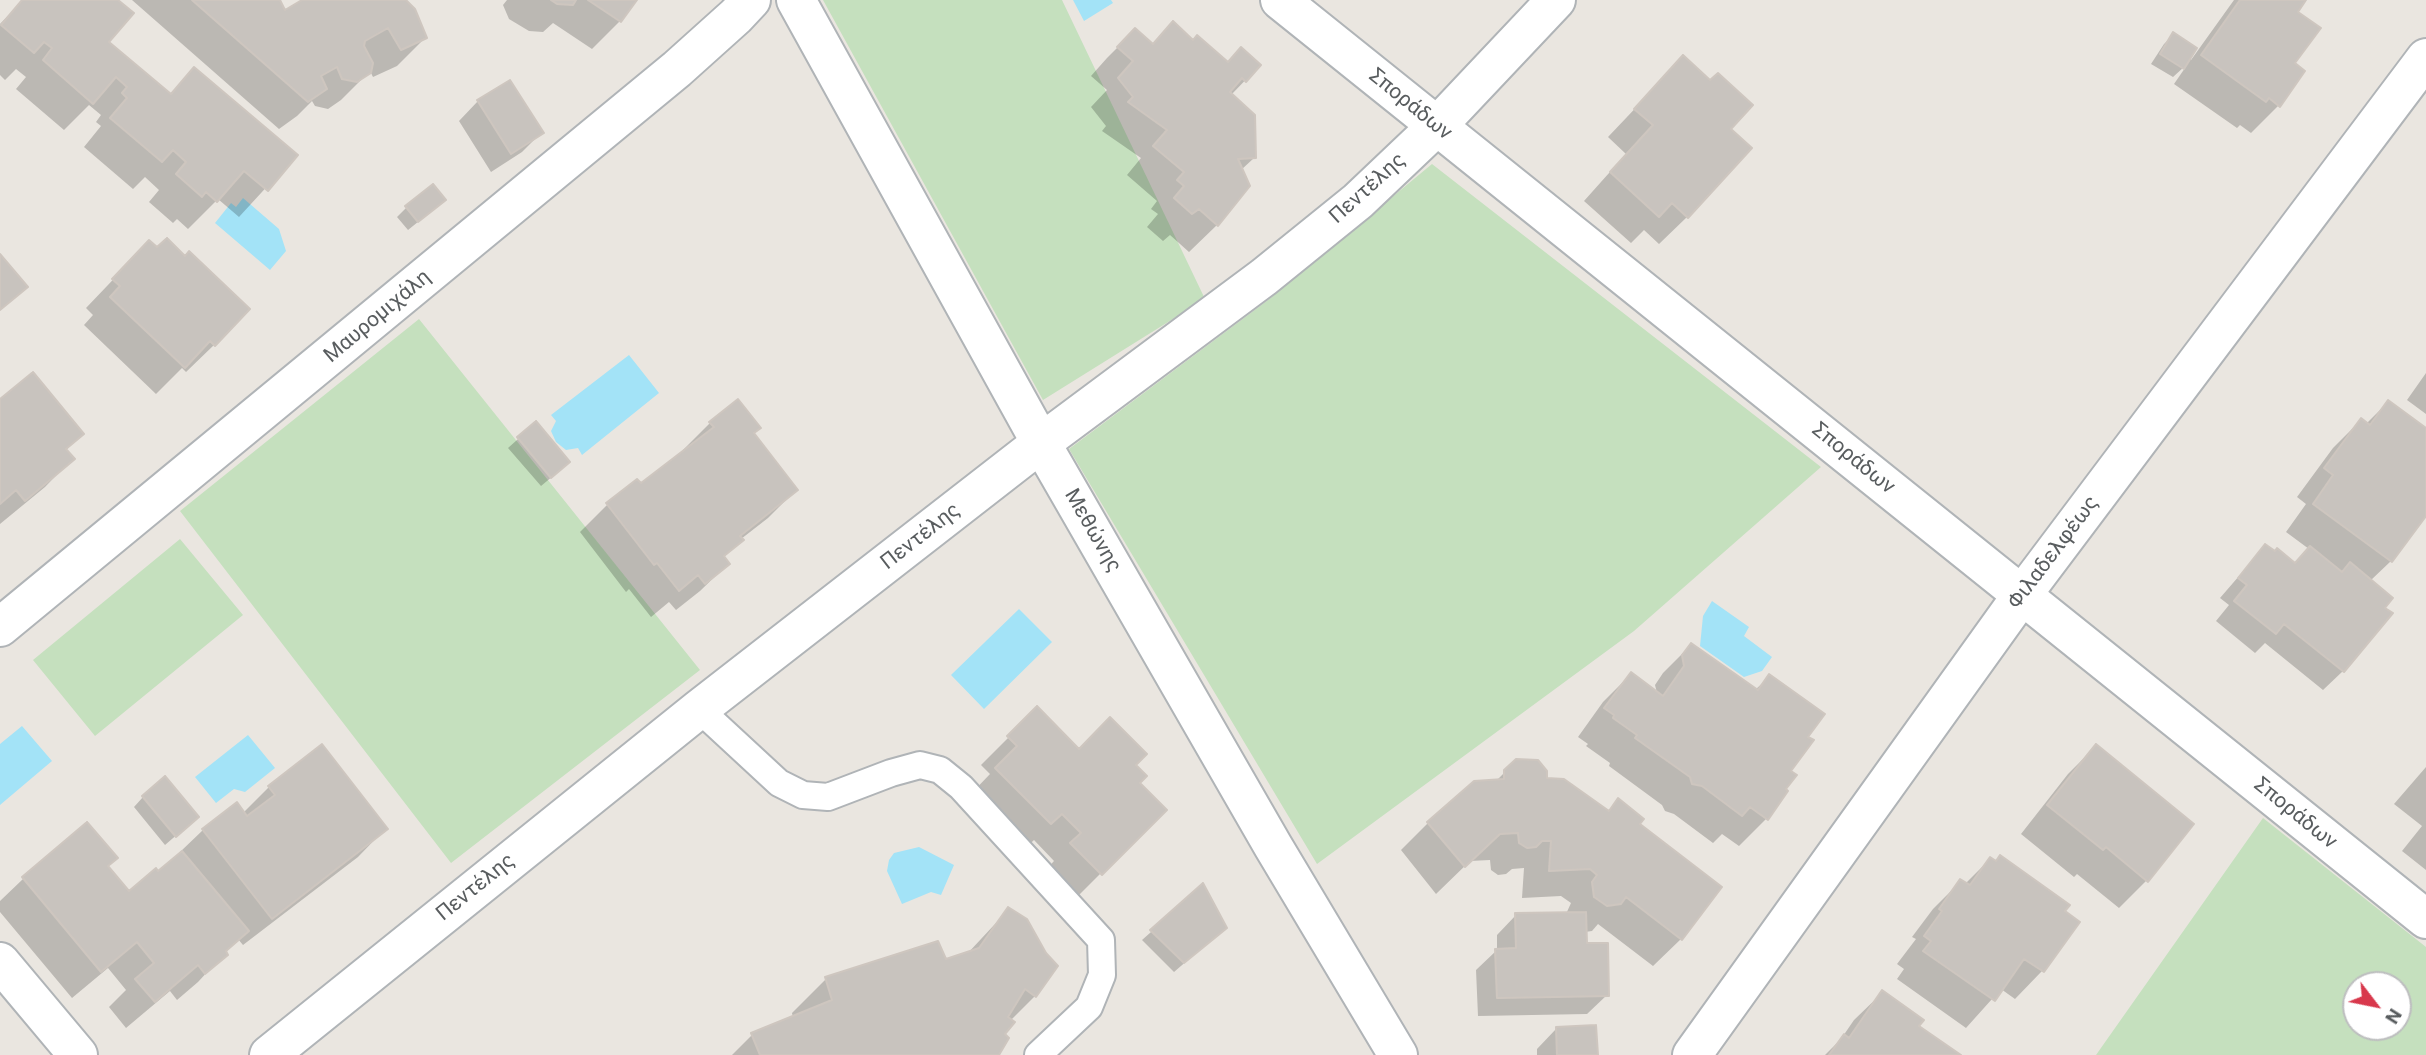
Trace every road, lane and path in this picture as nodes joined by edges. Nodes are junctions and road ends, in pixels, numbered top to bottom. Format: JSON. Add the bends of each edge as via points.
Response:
{"nodes":[{"id":1,"x":751,"y":0,"type":"edge"},
{"id":2,"x":796,"y":0,"type":"edge"},
{"id":3,"x":1280,"y":0,"type":"edge"},
{"id":4,"x":1556,"y":0,"type":"edge"},
{"id":5,"x":2426,"y":58,"type":"edge"},
{"id":6,"x":1437,"y":126,"type":"junction"},
{"id":7,"x":1041,"y":443,"type":"junction"},
{"id":8,"x":2022,"y":595,"type":"junction"},
{"id":9,"x":0,"y":627,"type":"edge"},
{"id":10,"x":699,"y":709,"type":"junction"},
{"id":11,"x":2426,"y":919,"type":"edge"},
{"id":12,"x":0,"y":962,"type":"edge"},
{"id":13,"x":78,"y":1055,"type":"edge"},
{"id":14,"x":269,"y":1055,"type":"edge"},
{"id":15,"x":1038,"y":1055,"type":"edge"},
{"id":16,"x":1398,"y":1055,"type":"edge"},
{"id":17,"x":1692,"y":1055,"type":"edge"}],
"edges":[{"from":1,"to":9,"type":"street","name":"Μαυρομιχάλη","via":[[677,69]]},
{"from":2,"to":7,"type":"street","name":"Μεθώνης"},
{"from":3,"to":6,"type":"street","name":"Σποράδων"},
{"from":4,"to":6,"type":"street","name":"Πεντέλης"},
{"from":5,"to":8,"type":"street","name":"Φιλαδελφέως"},
{"from":6,"to":7,"type":"street","name":"Πεντέλης","via":[[1358,201],[1274,269]]},
{"from":6,"to":8,"type":"street","name":"Σποράδων"},
{"from":7,"to":10,"type":"street","name":"Πεντέλης"},
{"from":7,"to":16,"type":"street","name":"Μεθώνης"},
{"from":8,"to":11,"type":"street","name":"Σποράδων"},
{"from":8,"to":17,"type":"street","name":"Φιλαδελφέως"},
{"from":10,"to":14,"type":"street","name":"Πεντέλης"},
{"from":10,"to":15,"type":"lane","via":[[779,783],[803,795],[828,797],[920,765],[940,770],[961,787],[1101,940],[1102,975],[1089,1007]]},
{"from":12,"to":13,"type":"street"}]}
